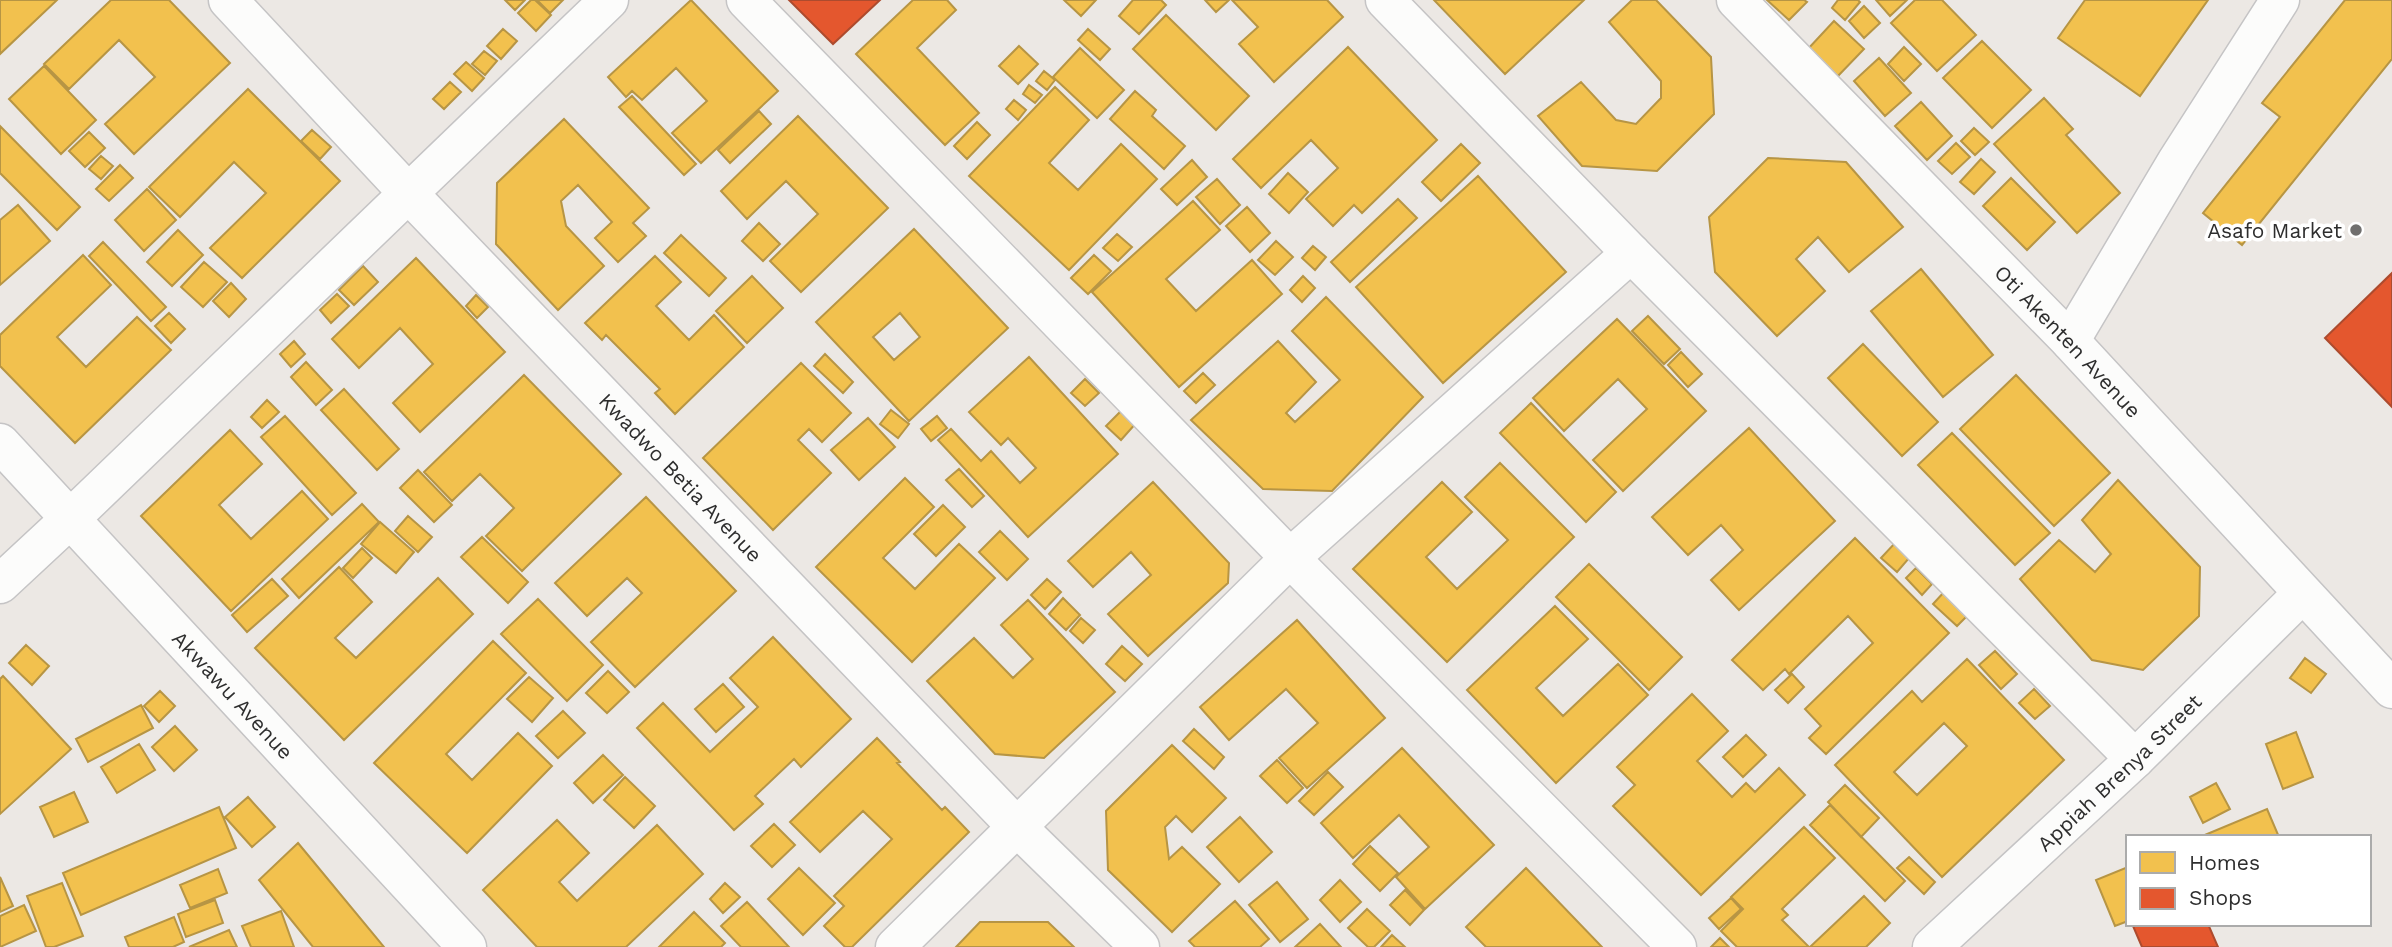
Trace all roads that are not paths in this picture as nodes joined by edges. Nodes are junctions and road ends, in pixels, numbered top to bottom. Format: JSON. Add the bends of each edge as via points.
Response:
{"nodes":[{"id":1,"x":228,"y":0,"type":"edge"},
{"id":2,"x":609,"y":0,"type":"edge"},
{"id":3,"x":746,"y":0,"type":"edge"},
{"id":4,"x":1385,"y":0,"type":"edge"},
{"id":5,"x":1736,"y":0,"type":"edge"},
{"id":6,"x":2280,"y":0,"type":"edge"},
{"id":7,"x":408,"y":193,"type":"junction"},
{"id":8,"x":1631,"y":253,"type":"junction"},
{"id":9,"x":2070,"y":341,"type":"junction"},
{"id":10,"x":0,"y":443,"type":"edge"},
{"id":11,"x":71,"y":518,"type":"junction"},
{"id":12,"x":1290,"y":558,"type":"junction"},
{"id":13,"x":0,"y":584,"type":"edge"},
{"id":14,"x":2302,"y":594,"type":"junction"},
{"id":15,"x":2392,"y":690,"type":"edge"},
{"id":16,"x":2135,"y":759,"type":"junction"},
{"id":17,"x":1016,"y":826,"type":"junction"},
{"id":18,"x":467,"y":947,"type":"edge"},
{"id":19,"x":895,"y":947,"type":"edge"},
{"id":20,"x":1140,"y":947,"type":"edge"},
{"id":21,"x":1677,"y":947,"type":"edge"},
{"id":22,"x":1932,"y":947,"type":"edge"}],
"edges":[{"from":1,"to":7,"type":"street","name":"Kwadwo Betia Avenue"},
{"from":2,"to":7,"type":"street"},
{"from":3,"to":12,"type":"street"},
{"from":4,"to":8,"type":"street"},
{"from":5,"to":9,"type":"street","name":"Oti Akenten Avenue"},
{"from":6,"to":9,"type":"street","via":[[2176,161]]},
{"from":7,"to":11,"type":"street"},
{"from":7,"to":17,"type":"street","name":"Kwadwo Betia Avenue"},
{"from":8,"to":12,"type":"street"},
{"from":8,"to":16,"type":"street"},
{"from":9,"to":14,"type":"street","name":"Oti Akenten Avenue"},
{"from":10,"to":11,"type":"street","name":"Akwawu Avenue"},
{"from":11,"to":13,"type":"street"},
{"from":11,"to":18,"type":"street","name":"Akwawu Avenue"},
{"from":12,"to":17,"type":"street"},
{"from":12,"to":21,"type":"street"},
{"from":14,"to":15,"type":"street","name":"Oti Akenten Avenue"},
{"from":14,"to":16,"type":"street","name":"Appiah Brenya Street"},
{"from":16,"to":22,"type":"street","name":"Appiah Brenya Street"},
{"from":17,"to":19,"type":"street"},
{"from":17,"to":20,"type":"street","name":"Kwadwo Betia Avenue"}]}
